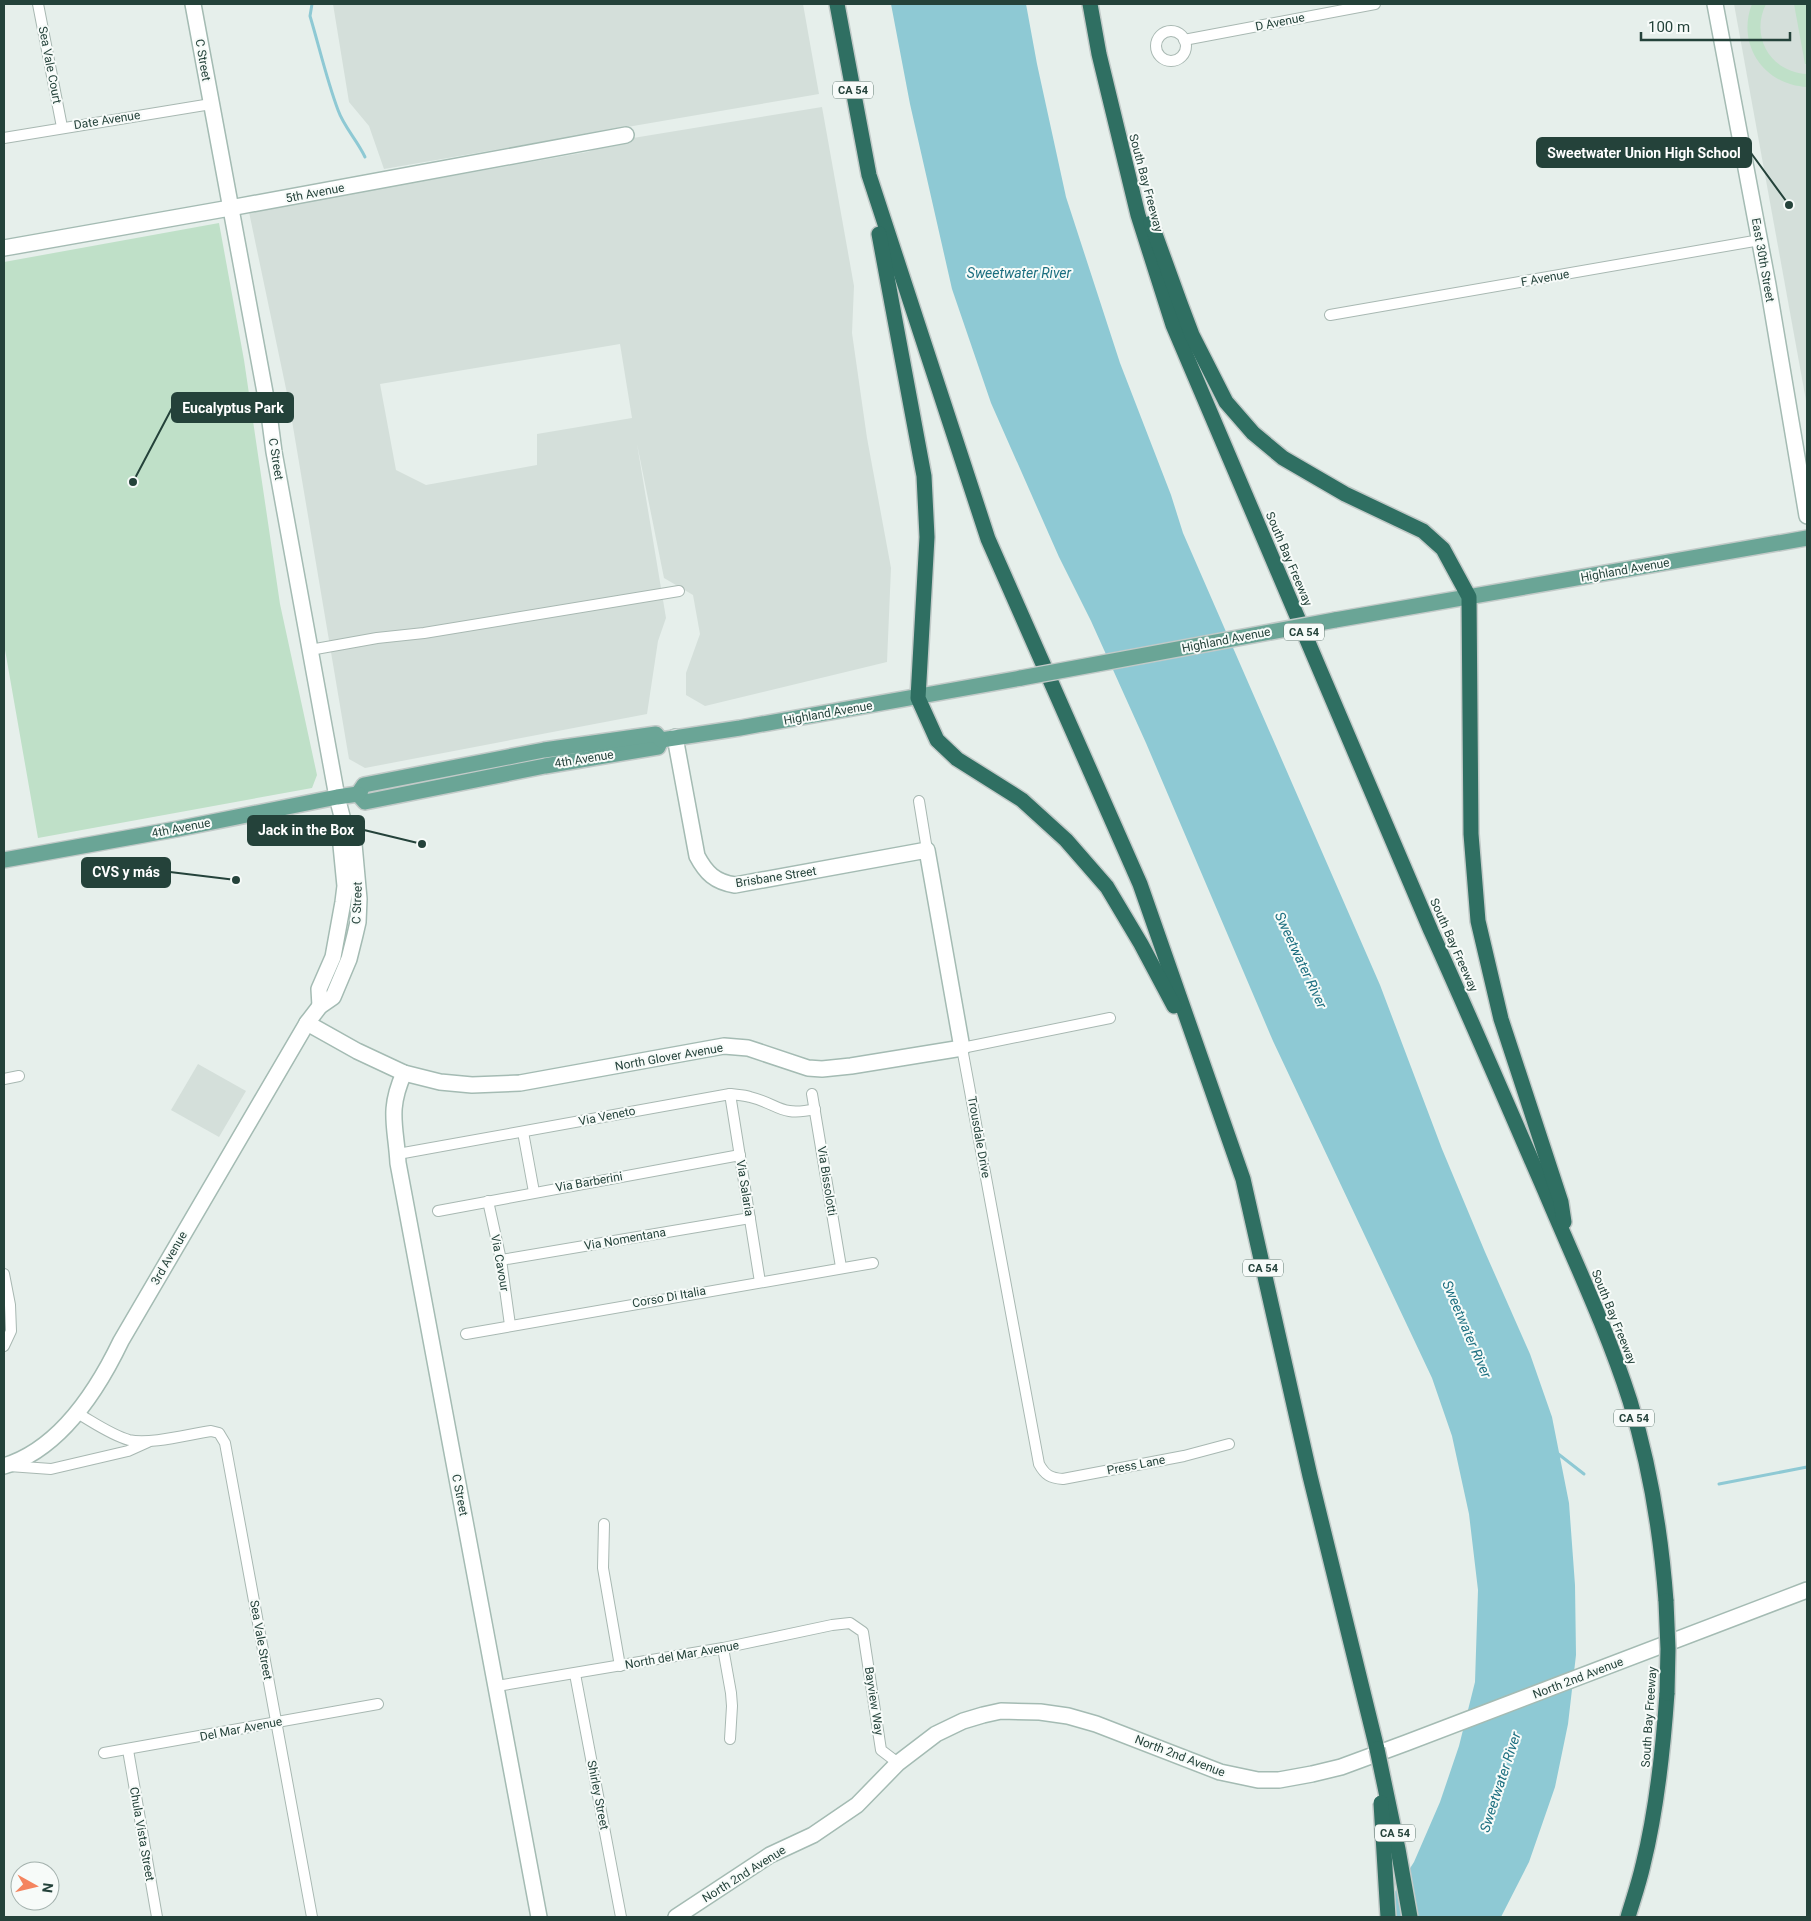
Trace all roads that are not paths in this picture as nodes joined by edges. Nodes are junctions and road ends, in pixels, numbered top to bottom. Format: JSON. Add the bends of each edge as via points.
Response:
{"nodes":[{"id":1,"x":38,"y":4,"type":"edge"},
{"id":2,"x":193,"y":4,"type":"edge"},
{"id":3,"x":837,"y":4,"type":"edge"},
{"id":4,"x":1090,"y":4,"type":"edge"},
{"id":5,"x":1375,"y":4,"type":"edge"},
{"id":6,"x":1715,"y":4,"type":"edge"},
{"id":7,"x":1184,"y":40,"type":"dead end"},
{"id":8,"x":211,"y":104,"type":"junction"},
{"id":9,"x":1112,"y":111,"type":"junction"},
{"id":10,"x":62,"y":127,"type":"junction"},
{"id":11,"x":626,"y":135,"type":"dead end"},
{"id":12,"x":4,"y":138,"type":"edge"},
{"id":13,"x":869,"y":175,"type":"junction"},
{"id":14,"x":230,"y":208,"type":"junction"},
{"id":15,"x":1760,"y":240,"type":"junction"},
{"id":16,"x":4,"y":248,"type":"edge"},
{"id":17,"x":1330,"y":315,"type":"dead end"},
{"id":18,"x":1807,"y":516,"type":"edge"},
{"id":19,"x":1807,"y":538,"type":"edge"},
{"id":20,"x":679,"y":591,"type":"dead end"},
{"id":21,"x":1469,"y":597,"type":"junction"},
{"id":22,"x":310,"y":650,"type":"junction"},
{"id":23,"x":918,"y":698,"type":"junction"},
{"id":24,"x":704,"y":734,"type":"joint"},
{"id":25,"x":668,"y":738,"type":"junction"},
{"id":26,"x":337,"y":797,"type":"junction"},
{"id":27,"x":919,"y":801,"type":"dead end"},
{"id":28,"x":927,"y":850,"type":"junction"},
{"id":29,"x":4,"y":860,"type":"edge"},
{"id":30,"x":1110,"y":1018,"type":"dead end"},
{"id":31,"x":307,"y":1023,"type":"junction"},
{"id":32,"x":962,"y":1048,"type":"junction"},
{"id":33,"x":1197,"y":1049,"type":"junction"},
{"id":34,"x":404,"y":1073,"type":"junction"},
{"id":35,"x":20,"y":1076,"type":"dead end"},
{"id":36,"x":4,"y":1079,"type":"edge"},
{"id":37,"x":730,"y":1094,"type":"junction"},
{"id":38,"x":812,"y":1094,"type":"dead end"},
{"id":39,"x":815,"y":1109,"type":"junction"},
{"id":40,"x":523,"y":1132,"type":"junction"},
{"id":41,"x":398,"y":1154,"type":"junction"},
{"id":42,"x":740,"y":1155,"type":"junction"},
{"id":43,"x":534,"y":1192,"type":"junction"},
{"id":44,"x":488,"y":1201,"type":"junction"},
{"id":45,"x":438,"y":1211,"type":"dead end"},
{"id":46,"x":750,"y":1218,"type":"junction"},
{"id":47,"x":1567,"y":1244,"type":"junction"},
{"id":48,"x":501,"y":1260,"type":"junction"},
{"id":49,"x":874,"y":1263,"type":"dead end"},
{"id":50,"x":841,"y":1268,"type":"junction"},
{"id":51,"x":4,"y":1274,"type":"edge"},
{"id":52,"x":760,"y":1282,"type":"junction"},
{"id":53,"x":510,"y":1325,"type":"junction"},
{"id":54,"x":466,"y":1334,"type":"dead end"},
{"id":55,"x":4,"y":1346,"type":"edge"},
{"id":56,"x":77,"y":1413,"type":"junction"},
{"id":57,"x":151,"y":1440,"type":"junction"},
{"id":58,"x":1229,"y":1444,"type":"dead end"},
{"id":59,"x":5,"y":1464,"type":"edge"},
{"id":60,"x":1043,"y":1472,"type":"joint"},
{"id":61,"x":604,"y":1524,"type":"dead end"},
{"id":62,"x":1807,"y":1590,"type":"edge"},
{"id":63,"x":863,"y":1632,"type":"joint"},
{"id":64,"x":722,"y":1648,"type":"junction"},
{"id":65,"x":620,"y":1666,"type":"junction"},
{"id":66,"x":575,"y":1674,"type":"junction"},
{"id":67,"x":497,"y":1686,"type":"junction"},
{"id":68,"x":378,"y":1704,"type":"dead end"},
{"id":69,"x":276,"y":1722,"type":"junction"},
{"id":70,"x":730,"y":1739,"type":"dead end"},
{"id":71,"x":1377,"y":1749,"type":"junction"},
{"id":72,"x":128,"y":1750,"type":"junction"},
{"id":73,"x":104,"y":1753,"type":"dead end"},
{"id":74,"x":898,"y":1763,"type":"junction"},
{"id":75,"x":157,"y":1917,"type":"edge"},
{"id":76,"x":312,"y":1917,"type":"edge"},
{"id":77,"x":539,"y":1917,"type":"edge"},
{"id":78,"x":620,"y":1917,"type":"edge"},
{"id":79,"x":676,"y":1917,"type":"edge"},
{"id":80,"x":1388,"y":1917,"type":"edge"},
{"id":81,"x":1410,"y":1917,"type":"edge"},
{"id":82,"x":1628,"y":1917,"type":"edge"}],
"edges":[{"from":1,"to":10,"type":"street","name":"Sea Vale Court"},
{"from":2,"to":8,"type":"street","name":"C Street"},
{"from":3,"to":13,"type":"highway","number":"CA 54"},
{"from":4,"to":9,"type":"highway","name":"South Bay Freeway","number":"CA 54"},
{"from":5,"to":7,"type":"street","name":"D Avenue"},
{"from":6,"to":15,"type":"street","name":"East 30th Street"},
{"from":8,"to":10,"type":"street","name":"Date Avenue"},
{"from":8,"to":14,"type":"street","name":"C Street"},
{"from":9,"to":21,"type":"highway","via":[[1180,303],[1204,361],[1226,402],[1253,433],[1283,458],[1345,494],[1423,531],[1443,549]]},
{"from":9,"to":47,"type":"highway","name":"South Bay Freeway","number":"CA 54","via":[[1138,215],[1174,325]]},
{"from":10,"to":12,"type":"street","name":"Date Avenue"},
{"from":11,"to":14,"type":"street","name":"5th Avenue"},
{"from":13,"to":23,"type":"highway","via":[[924,476],[927,537]]},
{"from":13,"to":33,"type":"highway","number":"CA 54","via":[[988,539],[1140,884]]},
{"from":14,"to":16,"type":"street","name":"5th Avenue"},
{"from":14,"to":22,"type":"street","name":"C Street"},
{"from":15,"to":17,"type":"street","name":"F Avenue"},
{"from":15,"to":18,"type":"street","name":"East 30th Street"},
{"from":19,"to":21,"type":"main road","name":"Highland Avenue"},
{"from":20,"to":22,"type":"street"},
{"from":21,"to":23,"type":"main road","name":"Highland Avenue","bridge":true},
{"from":21,"to":47,"type":"highway","via":[[1471,834],[1478,921],[1501,1018],[1561,1202]]},
{"from":22,"to":26,"type":"street","name":"C Street"},
{"from":23,"to":24,"type":"main road","name":"Highland Avenue"},
{"from":23,"to":33,"type":"highway","via":[[937,740],[957,759],[1022,800],[1066,840],[1107,887]]},
{"from":24,"to":25,"type":"main road","name":"4th Avenue"},
{"from":25,"to":26,"type":"main road","name":"4th Avenue","via":[[658,748],[545,766],[365,802],[358,794]]},
{"from":25,"to":28,"type":"street","name":"Brisbane Street","via":[[697,856],[703,868],[717,881],[735,885]]},
{"from":26,"to":29,"type":"main road","name":"4th Avenue"},
{"from":26,"to":31,"type":"street","name":"C Street","via":[[344,824],[353,833],[355,841],[358,922],[349,959],[332,997]]},
{"from":27,"to":28,"type":"street","name":"Trousdale Drive"},
{"from":28,"to":32,"type":"street","name":"Trousdale Drive"},
{"from":30,"to":32,"type":"street","name":"North Glover Avenue"},
{"from":31,"to":34,"type":"street","name":"North Glover Avenue"},
{"from":31,"to":56,"type":"street","name":"3rd Avenue","via":[[109,1365]]},
{"from":32,"to":34,"type":"street","name":"North Glover Avenue","via":[[822,1069],[808,1068],[748,1048],[724,1046],[520,1083],[472,1085],[440,1082]]},
{"from":32,"to":60,"type":"street","name":"Trousdale Drive","via":[[1036,1450]]},
{"from":33,"to":71,"type":"highway","number":"CA 54","via":[[1243,1179],[1310,1476]]},
{"from":34,"to":41,"type":"street","name":"C Street","via":[[393,1110]]},
{"from":35,"to":36,"type":"street"},
{"from":37,"to":39,"type":"street","name":"Via Veneto","via":[[750,1097],[787,1111]]},
{"from":37,"to":40,"type":"street","name":"Via Veneto"},
{"from":37,"to":42,"type":"street","name":"Via Salaria"},
{"from":38,"to":39,"type":"street","name":"Via Bissolotti"},
{"from":39,"to":50,"type":"street","name":"Via Bissolotti"},
{"from":40,"to":41,"type":"street","name":"Via Veneto"},
{"from":40,"to":43,"type":"street"},
{"from":41,"to":67,"type":"street","name":"C Street","via":[[438,1385]]},
{"from":42,"to":43,"type":"street","name":"Via Barberini"},
{"from":42,"to":46,"type":"street","name":"Via Salaria"},
{"from":43,"to":44,"type":"street","name":"Via Barberini"},
{"from":44,"to":45,"type":"street","name":"Via Barberini"},
{"from":44,"to":48,"type":"street","name":"Via Cavour"},
{"from":46,"to":48,"type":"street","name":"Via Nomentana"},
{"from":46,"to":52,"type":"street","name":"Via Salaria"},
{"from":47,"to":82,"type":"highway","name":"South Bay Freeway","number":"CA 54","bridge":true,"via":[[1630,1401],[1662,1546],[1668,1649],[1664,1737],[1656,1800]]},
{"from":48,"to":53,"type":"street","name":"Via Cavour"},
{"from":49,"to":50,"type":"street","name":"Corso Di Italia"},
{"from":50,"to":52,"type":"street","name":"Corso Di Italia"},
{"from":51,"to":55,"type":"street","via":[[10,1305],[10,1331]]},
{"from":52,"to":53,"type":"street","name":"Corso Di Italia"},
{"from":53,"to":54,"type":"street","name":"Corso Di Italia"},
{"from":56,"to":57,"type":"street","name":"Sea Vale Street","via":[[123,1438]]},
{"from":56,"to":59,"type":"street","name":"3rd Avenue","via":[[38,1449]]},
{"from":57,"to":59,"type":"street","name":"Sea Vale Street","via":[[128,1451],[51,1469]]},
{"from":57,"to":69,"type":"street","name":"Sea Vale Street","via":[[211,1431],[220,1433],[225,1443]]},
{"from":58,"to":60,"type":"street","name":"Press Lane","via":[[1063,1479]]},
{"from":61,"to":65,"type":"street","via":[[603,1568]]},
{"from":62,"to":74,"type":"street","name":"North 2nd Avenue","via":[[1406,1743],[1341,1767],[1302,1777],[1258,1780],[1220,1772],[1096,1724],[1040,1712],[1001,1711],[963,1721],[936,1734]]},
{"from":63,"to":64,"type":"street","name":"North del Mar Avenue","via":[[850,1623],[832,1625]]},
{"from":63,"to":74,"type":"street","name":"Bayview Way","via":[[881,1750]]},
{"from":64,"to":65,"type":"street","name":"North del Mar Avenue"},
{"from":64,"to":70,"type":"street","via":[[731,1694]]},
{"from":65,"to":66,"type":"street","name":"North del Mar Avenue"},
{"from":66,"to":67,"type":"street","name":"North del Mar Avenue"},
{"from":66,"to":78,"type":"street","name":"Shirley Street"},
{"from":67,"to":77,"type":"street","name":"C Street"},
{"from":68,"to":69,"type":"street","name":"Del Mar Avenue"},
{"from":69,"to":72,"type":"street","name":"Del Mar Avenue"},
{"from":69,"to":76,"type":"street","name":"Sea Vale Street"},
{"from":71,"to":80,"type":"highway","bridge":true},
{"from":71,"to":81,"type":"highway","number":"CA 54","bridge":true},
{"from":72,"to":73,"type":"street","name":"Del Mar Avenue"},
{"from":72,"to":75,"type":"street","name":"Chula Vista Street"},
{"from":74,"to":79,"type":"street","name":"North 2nd Avenue","via":[[857,1805],[813,1835],[770,1855]]}]}
